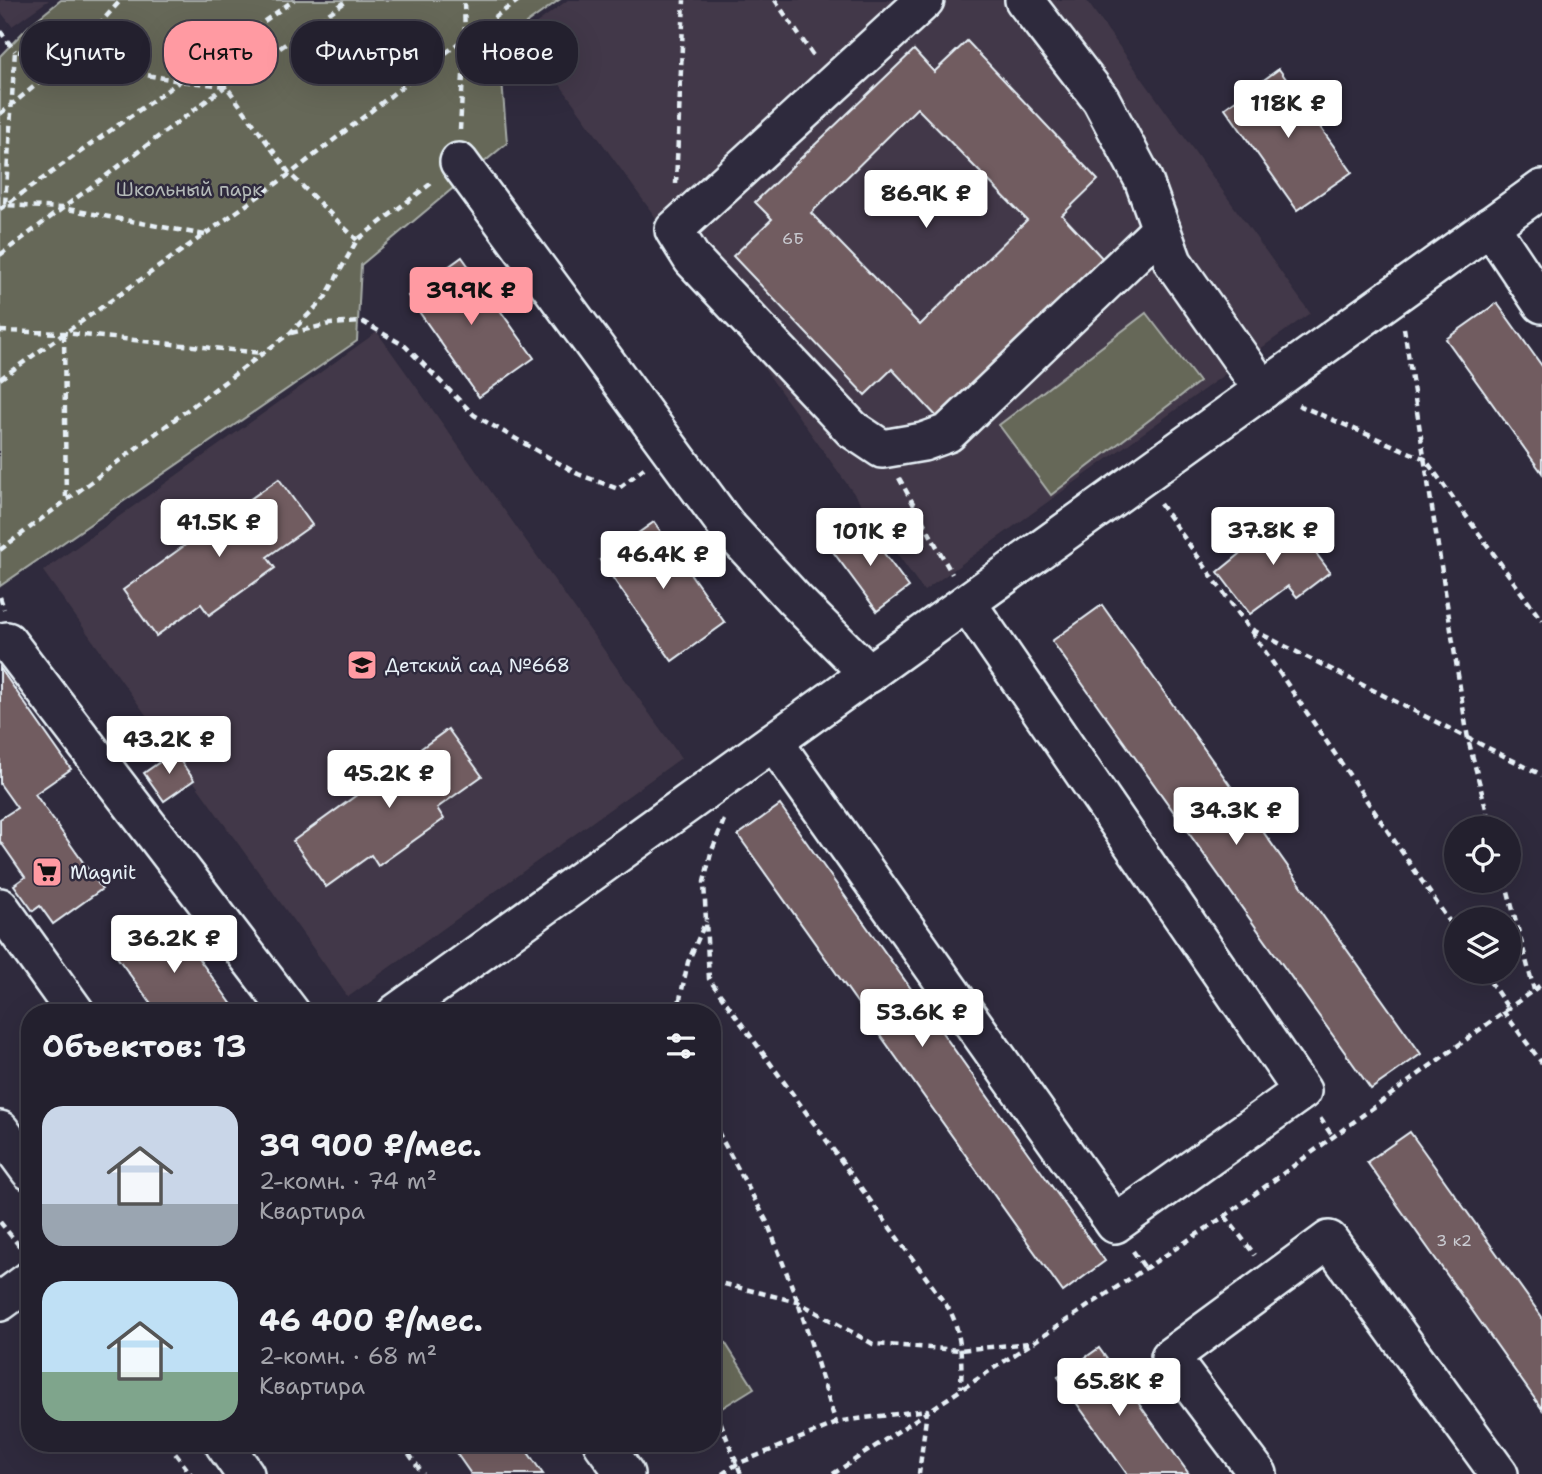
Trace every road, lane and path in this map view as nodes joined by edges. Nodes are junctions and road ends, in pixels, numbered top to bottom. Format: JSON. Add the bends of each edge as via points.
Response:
{"nodes":[{"id":1,"x":121,"y":0,"type":"edge"},
{"id":2,"x":294,"y":0,"type":"edge"},
{"id":3,"x":348,"y":0,"type":"edge"},
{"id":4,"x":464,"y":0,"type":"edge"},
{"id":5,"x":519,"y":0,"type":"edge"},
{"id":6,"x":684,"y":0,"type":"edge"},
{"id":7,"x":775,"y":0,"type":"edge"},
{"id":8,"x":925,"y":0,"type":"edge"},
{"id":9,"x":1024,"y":0,"type":"edge"},
{"id":10,"x":102,"y":21,"type":"edge"},
{"id":11,"x":265,"y":21,"type":"edge"},
{"id":12,"x":465,"y":21,"type":"edge"},
{"id":13,"x":489,"y":21,"type":"edge"},
{"id":14,"x":0,"y":31,"type":"edge"},
{"id":15,"x":457,"y":44,"type":"edge"},
{"id":16,"x":15,"y":51,"type":"junction"},
{"id":17,"x":21,"y":52,"type":"edge"},
{"id":18,"x":277,"y":52,"type":"edge"},
{"id":19,"x":38,"y":84,"type":"edge"},
{"id":20,"x":176,"y":84,"type":"edge"},
{"id":21,"x":208,"y":84,"type":"edge"},
{"id":22,"x":229,"y":84,"type":"edge"},
{"id":23,"x":463,"y":84,"type":"edge"},
{"id":24,"x":226,"y":86,"type":"junction"},
{"id":25,"x":833,"y":86,"type":"junction"},
{"id":26,"x":10,"y":107,"type":"junction"},
{"id":27,"x":0,"y":114,"type":"edge"},
{"id":28,"x":459,"y":162,"type":"junction"},
{"id":29,"x":290,"y":174,"type":"junction"},
{"id":30,"x":1542,"y":189,"type":"edge"},
{"id":31,"x":2,"y":207,"type":"edge"},
{"id":32,"x":62,"y":208,"type":"junction"},
{"id":33,"x":1490,"y":226,"type":"junction"},
{"id":34,"x":1161,"y":229,"type":"junction"},
{"id":35,"x":674,"y":230,"type":"junction"},
{"id":36,"x":205,"y":235,"type":"junction"},
{"id":37,"x":357,"y":240,"type":"junction"},
{"id":38,"x":0,"y":255,"type":"edge"},
{"id":39,"x":1398,"y":293,"type":"junction"},
{"id":40,"x":1542,"y":304,"type":"edge"},
{"id":41,"x":0,"y":331,"type":"edge"},
{"id":42,"x":64,"y":333,"type":"junction"},
{"id":43,"x":290,"y":333,"type":"junction"},
{"id":44,"x":263,"y":353,"type":"junction"},
{"id":45,"x":0,"y":379,"type":"edge"},
{"id":46,"x":1263,"y":390,"type":"junction"},
{"id":47,"x":667,"y":443,"type":"junction"},
{"id":48,"x":882,"y":449,"type":"junction"},
{"id":49,"x":1426,"y":459,"type":"junction"},
{"id":50,"x":1141,"y":478,"type":"junction"},
{"id":51,"x":66,"y":502,"type":"junction"},
{"id":52,"x":0,"y":550,"type":"edge"},
{"id":53,"x":967,"y":603,"type":"junction"},
{"id":54,"x":1542,"y":621,"type":"edge"},
{"id":55,"x":1249,"y":628,"type":"junction"},
{"id":56,"x":7,"y":641,"type":"dead end"},
{"id":57,"x":869,"y":674,"type":"junction"},
{"id":58,"x":1468,"y":739,"type":"junction"},
{"id":59,"x":774,"y":742,"type":"junction"},
{"id":60,"x":1542,"y":775,"type":"edge"},
{"id":61,"x":727,"y":816,"type":"dead end"},
{"id":62,"x":1488,"y":816,"type":"edge"},
{"id":63,"x":1508,"y":893,"type":"edge"},
{"id":64,"x":0,"y":906,"type":"edge"},
{"id":65,"x":1444,"y":913,"type":"edge"},
{"id":66,"x":706,"y":920,"type":"junction"},
{"id":67,"x":1491,"y":984,"type":"edge"},
{"id":68,"x":1542,"y":984,"type":"edge"},
{"id":69,"x":1534,"y":990,"type":"junction"},
{"id":70,"x":70,"y":1004,"type":"edge"},
{"id":71,"x":284,"y":1004,"type":"edge"},
{"id":72,"x":409,"y":1004,"type":"edge"},
{"id":73,"x":679,"y":1004,"type":"edge"},
{"id":74,"x":1506,"y":1009,"type":"junction"},
{"id":75,"x":1542,"y":1063,"type":"edge"},
{"id":76,"x":0,"y":1130,"type":"edge"},
{"id":77,"x":721,"y":1138,"type":"edge"},
{"id":78,"x":21,"y":1159,"type":"edge"},
{"id":79,"x":1225,"y":1216,"type":"junction"},
{"id":80,"x":0,"y":1222,"type":"edge"},
{"id":81,"x":21,"y":1257,"type":"edge"},
{"id":82,"x":21,"y":1272,"type":"edge"},
{"id":83,"x":1275,"y":1280,"type":"junction"},
{"id":84,"x":721,"y":1283,"type":"edge"},
{"id":85,"x":0,"y":1302,"type":"edge"},
{"id":86,"x":798,"y":1302,"type":"junction"},
{"id":87,"x":1030,"y":1343,"type":"junction"},
{"id":88,"x":960,"y":1350,"type":"junction"},
{"id":89,"x":961,"y":1388,"type":"junction"},
{"id":90,"x":927,"y":1410,"type":"junction"},
{"id":91,"x":836,"y":1423,"type":"junction"},
{"id":92,"x":721,"y":1424,"type":"edge"},
{"id":93,"x":174,"y":1452,"type":"edge"},
{"id":94,"x":230,"y":1452,"type":"edge"},
{"id":95,"x":408,"y":1452,"type":"edge"},
{"id":96,"x":609,"y":1452,"type":"edge"},
{"id":97,"x":737,"y":1464,"type":"junction"},
{"id":98,"x":191,"y":1474,"type":"edge"},
{"id":99,"x":245,"y":1474,"type":"edge"},
{"id":100,"x":423,"y":1474,"type":"edge"},
{"id":101,"x":625,"y":1474,"type":"edge"},
{"id":102,"x":722,"y":1474,"type":"edge"},
{"id":103,"x":741,"y":1474,"type":"edge"},
{"id":104,"x":833,"y":1474,"type":"edge"},
{"id":105,"x":919,"y":1474,"type":"edge"},
{"id":106,"x":1258,"y":1474,"type":"edge"},
{"id":107,"x":1499,"y":1474,"type":"edge"}],
"edges":[{"from":1,"to":10,"type":"path"},
{"from":2,"to":11,"type":"path"},
{"from":3,"to":18,"type":"path"},
{"from":4,"to":12,"type":"path"},
{"from":5,"to":13,"type":"path"},
{"from":6,"to":35,"type":"path"},
{"from":7,"to":25,"type":"path"},
{"from":8,"to":25,"type":"street"},
{"from":9,"to":34,"type":"street","via":[[1101,100],[1143,178]]},
{"from":14,"to":16,"type":"path"},
{"from":15,"to":29,"type":"path"},
{"from":16,"to":17,"type":"path"},
{"from":16,"to":26,"type":"path"},
{"from":19,"to":26,"type":"path"},
{"from":20,"to":31,"type":"path"},
{"from":21,"to":24,"type":"path"},
{"from":22,"to":24,"type":"path"},
{"from":23,"to":28,"type":"path"},
{"from":24,"to":29,"type":"path"},
{"from":24,"to":32,"type":"path"},
{"from":25,"to":35,"type":"street"},
{"from":26,"to":27,"type":"path"},
{"from":26,"to":31,"type":"path"},
{"from":28,"to":37,"type":"path"},
{"from":28,"to":47,"type":"street"},
{"from":29,"to":36,"type":"path"},
{"from":29,"to":37,"type":"path"},
{"from":30,"to":33,"type":"street"},
{"from":31,"to":32,"type":"path"},
{"from":32,"to":36,"type":"path"},
{"from":32,"to":38,"type":"path"},
{"from":33,"to":39,"type":"street"},
{"from":33,"to":40,"type":"street"},
{"from":34,"to":46,"type":"street","via":[[1173,262]]},
{"from":34,"to":48,"type":"street","via":[[948,433]]},
{"from":35,"to":48,"type":"street","via":[[692,260],[791,365],[852,429]]},
{"from":36,"to":42,"type":"path"},
{"from":37,"to":43,"type":"path","via":[[325,298]]},
{"from":39,"to":46,"type":"street"},
{"from":39,"to":49,"type":"path"},
{"from":41,"to":42,"type":"path"},
{"from":42,"to":44,"type":"path"},
{"from":42,"to":45,"type":"path"},
{"from":42,"to":51,"type":"path"},
{"from":43,"to":44,"type":"path"},
{"from":43,"to":47,"type":"path","via":[[363,322],[405,346],[474,415],[578,474],[618,489]]},
{"from":44,"to":51,"type":"path"},
{"from":46,"to":49,"type":"path"},
{"from":46,"to":50,"type":"street"},
{"from":47,"to":57,"type":"street","via":[[726,525]]},
{"from":48,"to":53,"type":"path"},
{"from":49,"to":54,"type":"path"},
{"from":49,"to":58,"type":"path"},
{"from":50,"to":53,"type":"street"},
{"from":50,"to":55,"type":"path"},
{"from":51,"to":52,"type":"path"},
{"from":53,"to":57,"type":"street"},
{"from":53,"to":59,"type":"street","via":[[1302,1091],[1115,1224]]},
{"from":55,"to":58,"type":"path"},
{"from":55,"to":65,"type":"path"},
{"from":56,"to":71,"type":"street"},
{"from":57,"to":59,"type":"street"},
{"from":58,"to":60,"type":"path"},
{"from":58,"to":62,"type":"path"},
{"from":59,"to":72,"type":"street"},
{"from":61,"to":66,"type":"path","via":[[704,882]]},
{"from":63,"to":69,"type":"path"},
{"from":64,"to":70,"type":"street"},
{"from":66,"to":73,"type":"path","via":[[688,962]]},
{"from":66,"to":88,"type":"path","via":[[709,979],[949,1309]]},
{"from":67,"to":74,"type":"path"},
{"from":68,"to":69,"type":"path"},
{"from":69,"to":74,"type":"path"},
{"from":74,"to":75,"type":"path"},
{"from":74,"to":79,"type":"path"},
{"from":76,"to":78,"type":"street"},
{"from":77,"to":86,"type":"path","via":[[767,1222]]},
{"from":79,"to":83,"type":"path"},
{"from":79,"to":87,"type":"path"},
{"from":80,"to":81,"type":"path"},
{"from":82,"to":85,"type":"street"},
{"from":83,"to":106,"type":"street","via":[[1170,1357]]},
{"from":83,"to":107,"type":"street","via":[[1329,1240]]},
{"from":84,"to":86,"type":"path"},
{"from":86,"to":88,"type":"path","via":[[873,1344]]},
{"from":86,"to":91,"type":"path"},
{"from":87,"to":88,"type":"path"},
{"from":87,"to":89,"type":"path"},
{"from":88,"to":89,"type":"path"},
{"from":89,"to":90,"type":"path"},
{"from":90,"to":91,"type":"path"},
{"from":90,"to":104,"type":"path"},
{"from":90,"to":105,"type":"path"},
{"from":91,"to":97,"type":"path"},
{"from":92,"to":97,"type":"path"},
{"from":93,"to":98,"type":"path"},
{"from":94,"to":99,"type":"street"},
{"from":95,"to":100,"type":"path"},
{"from":96,"to":101,"type":"street"},
{"from":97,"to":102,"type":"path"},
{"from":97,"to":103,"type":"path"}]}
